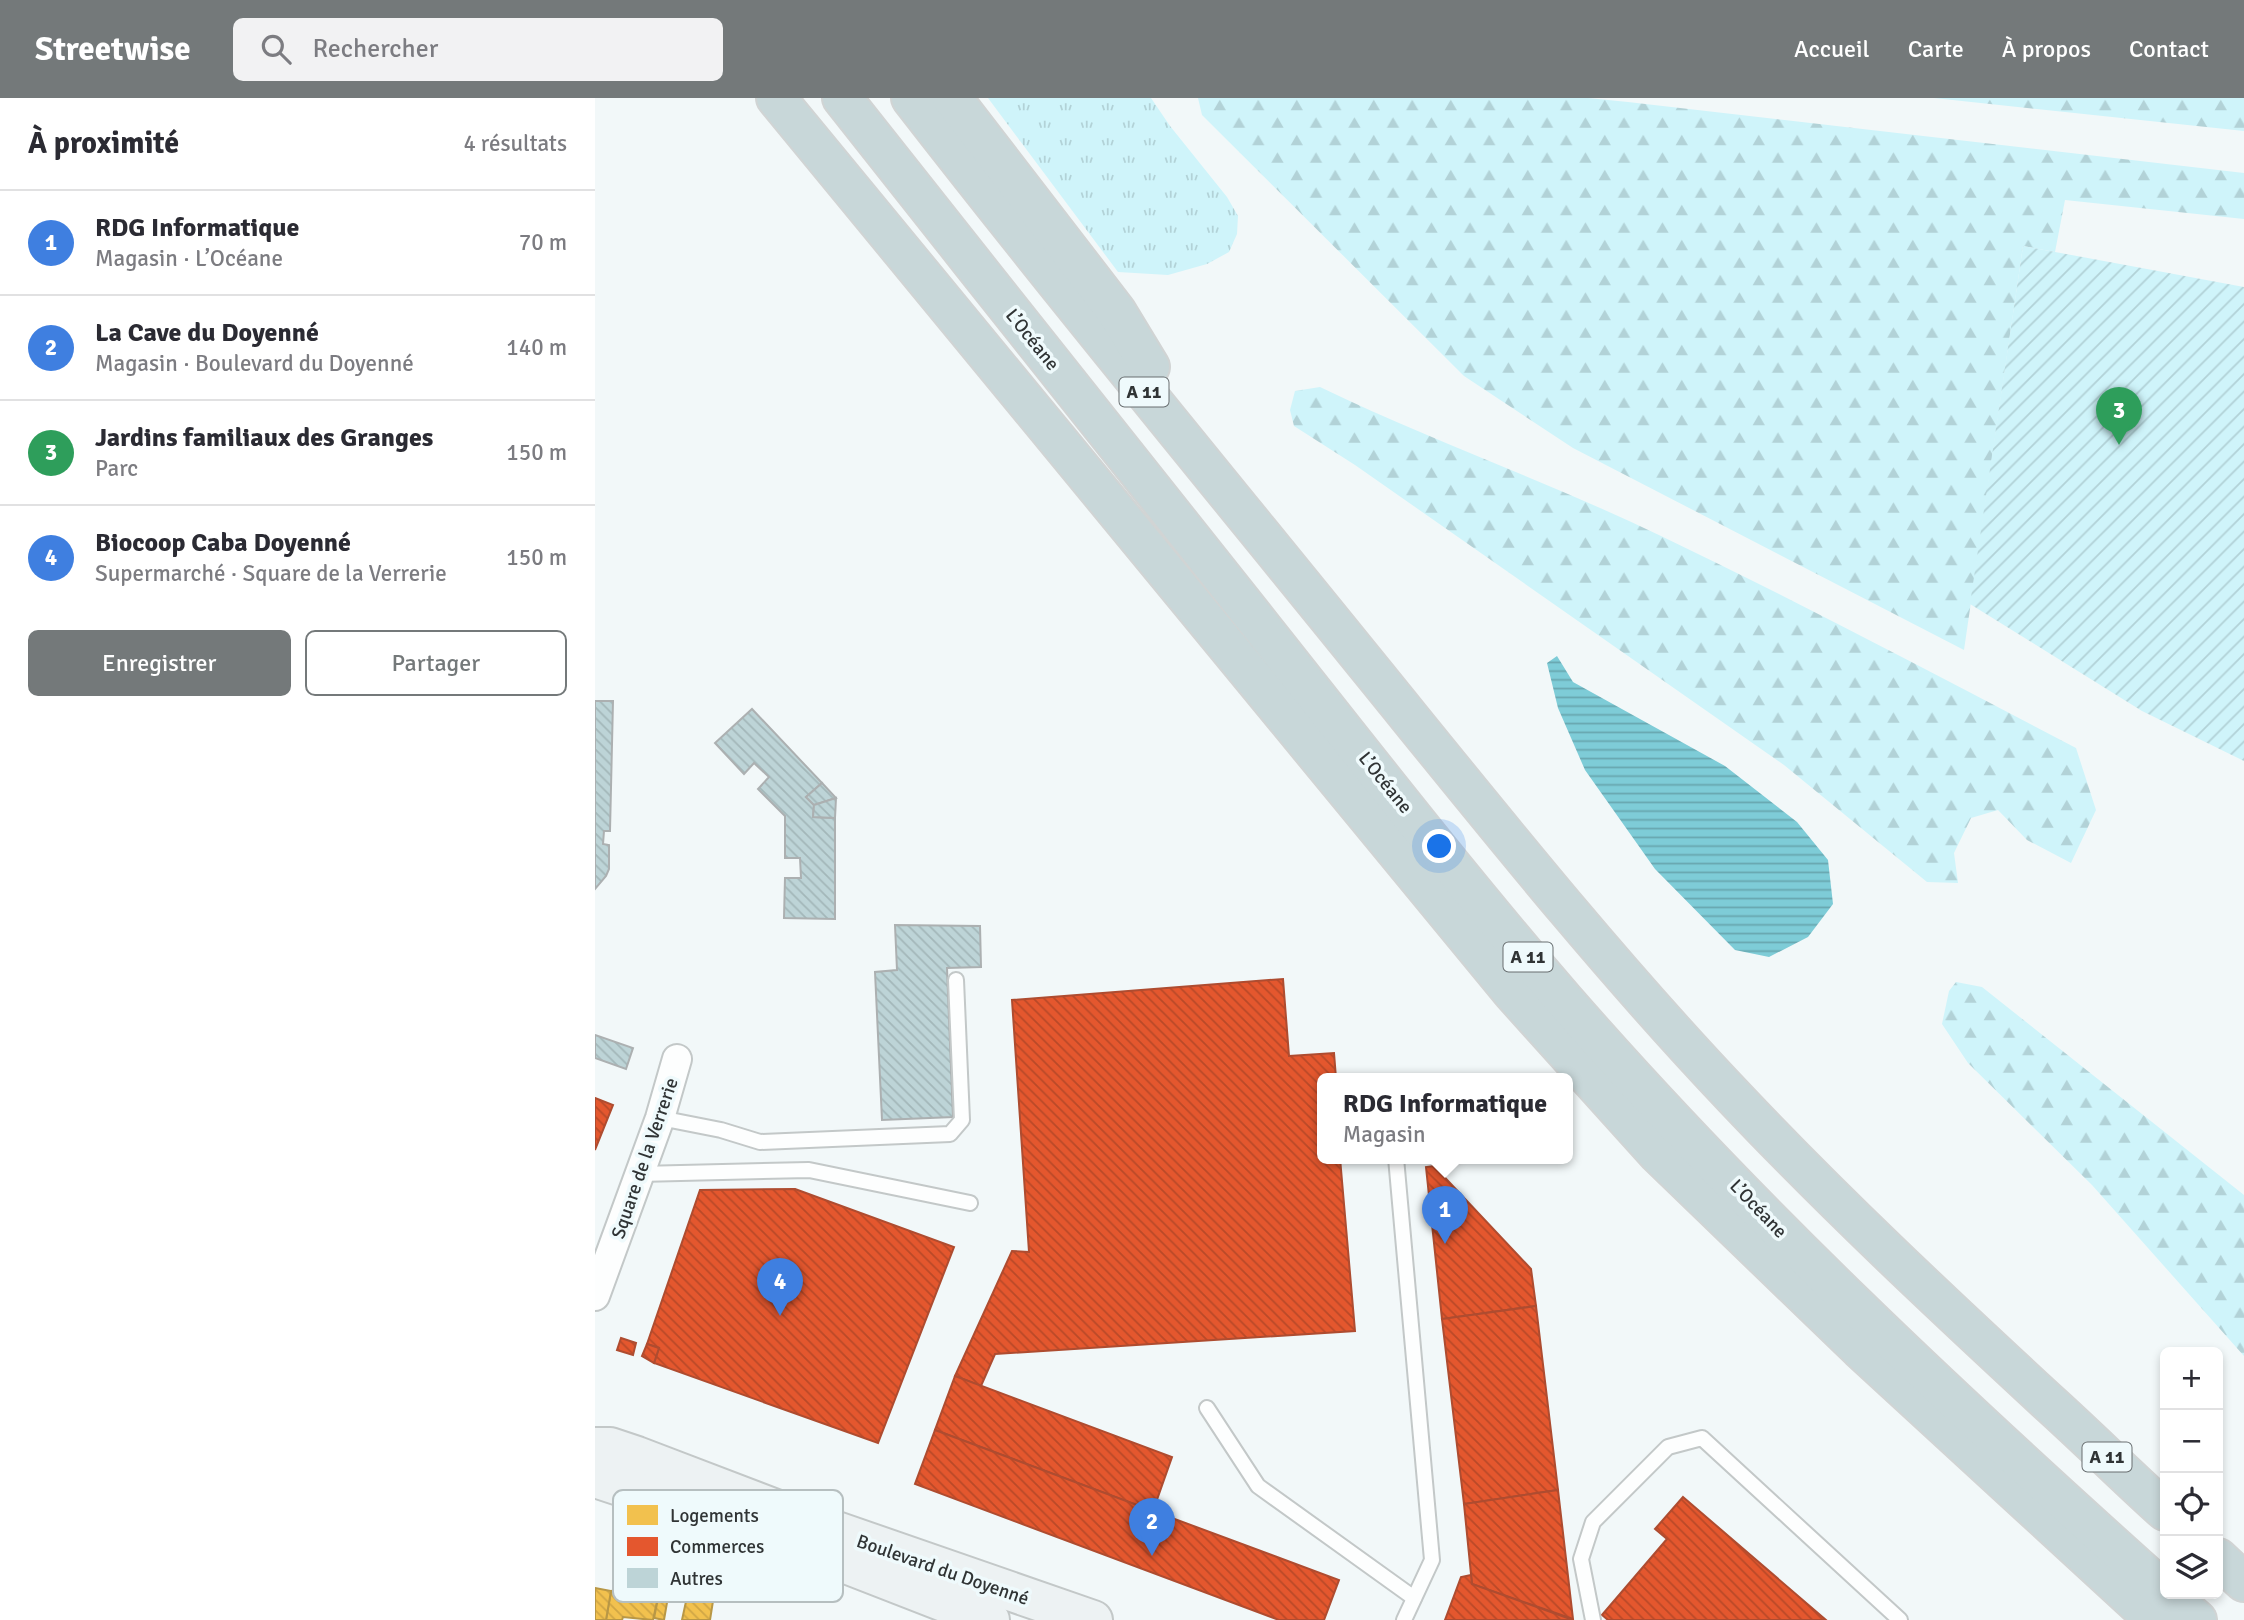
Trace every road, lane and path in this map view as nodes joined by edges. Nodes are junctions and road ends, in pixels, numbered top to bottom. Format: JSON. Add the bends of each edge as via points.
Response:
{"nodes":[{"id":1,"x":776,"y":98,"type":"edge"},
{"id":2,"x":842,"y":98,"type":"edge"},
{"id":3,"x":911,"y":98,"type":"edge"},
{"id":4,"x":952,"y":98,"type":"edge"},
{"id":5,"x":1227,"y":493,"type":"junction"},
{"id":6,"x":956,"y":980,"type":"dead end"},
{"id":7,"x":677,"y":1059,"type":"dead end"},
{"id":8,"x":660,"y":1118,"type":"junction"},
{"id":9,"x":1397,"y":1164,"type":"edge"},
{"id":10,"x":639,"y":1174,"type":"junction"},
{"id":11,"x":970,"y":1203,"type":"dead end"},
{"id":12,"x":595,"y":1296,"type":"edge"},
{"id":13,"x":1207,"y":1408,"type":"dead end"},
{"id":14,"x":595,"y":1447,"type":"edge"},
{"id":15,"x":595,"y":1478,"type":"edge"},
{"id":16,"x":631,"y":1490,"type":"edge"},
{"id":17,"x":725,"y":1490,"type":"edge"},
{"id":18,"x":2160,"y":1506,"type":"edge"},
{"id":19,"x":843,"y":1534,"type":"edge"},
{"id":20,"x":2223,"y":1563,"type":"edge"},
{"id":21,"x":843,"y":1564,"type":"edge"},
{"id":22,"x":2244,"y":1582,"type":"edge"},
{"id":23,"x":2160,"y":1588,"type":"edge"},
{"id":24,"x":1414,"y":1598,"type":"junction"},
{"id":25,"x":2173,"y":1599,"type":"edge"},
{"id":26,"x":990,"y":1620,"type":"edge"},
{"id":27,"x":1093,"y":1620,"type":"edge"},
{"id":28,"x":1404,"y":1620,"type":"edge"},
{"id":29,"x":1593,"y":1620,"type":"edge"},
{"id":30,"x":1900,"y":1620,"type":"edge"},
{"id":31,"x":2155,"y":1620,"type":"edge"},
{"id":32,"x":2197,"y":1620,"type":"edge"}],
"edges":[{"from":1,"to":31,"type":"highway","via":[[1512,992],[1658,1154],[1860,1349]]},
{"from":2,"to":23,"type":"highway","name":"L’Océane","number":"A 11","via":[[1332,716],[1563,999],[1808,1258],[2013,1455]]},
{"from":3,"to":5,"type":"highway","number":"A 11"},
{"from":4,"to":5,"type":"highway","via":[[1116,311]]},
{"from":5,"to":18,"type":"highway","number":"A 11","via":[[1566,909],[1706,1067],[1831,1196]]},
{"from":6,"to":8,"type":"lane","via":[[962,1120],[950,1134],[760,1142]]},
{"from":7,"to":8,"type":"street","name":"Square de la Verrerie"},
{"from":8,"to":10,"type":"street","name":"Square de la Verrerie"},
{"from":9,"to":24,"type":"lane","via":[[1432,1560]]},
{"from":10,"to":11,"type":"lane","via":[[809,1170]]},
{"from":10,"to":12,"type":"street","name":"Square de la Verrerie"},
{"from":13,"to":24,"type":"lane","via":[[1258,1486]]},
{"from":14,"to":17,"type":"main road","name":"Boulevard du Doyenné","via":[[610,1447]]},
{"from":15,"to":16,"type":"main road","name":"Boulevard du Doyenné"},
{"from":19,"to":27,"type":"main road","name":"Boulevard du Doyenné"},
{"from":20,"to":22,"type":"highway"},
{"from":21,"to":26,"type":"main road","name":"Boulevard du Doyenné"},
{"from":24,"to":28,"type":"lane"},
{"from":25,"to":32,"type":"highway","name":"L’Océane","number":"A 11"},
{"from":29,"to":30,"type":"lane","via":[[1581,1559],[1593,1522],[1668,1447],[1702,1438]]}]}
